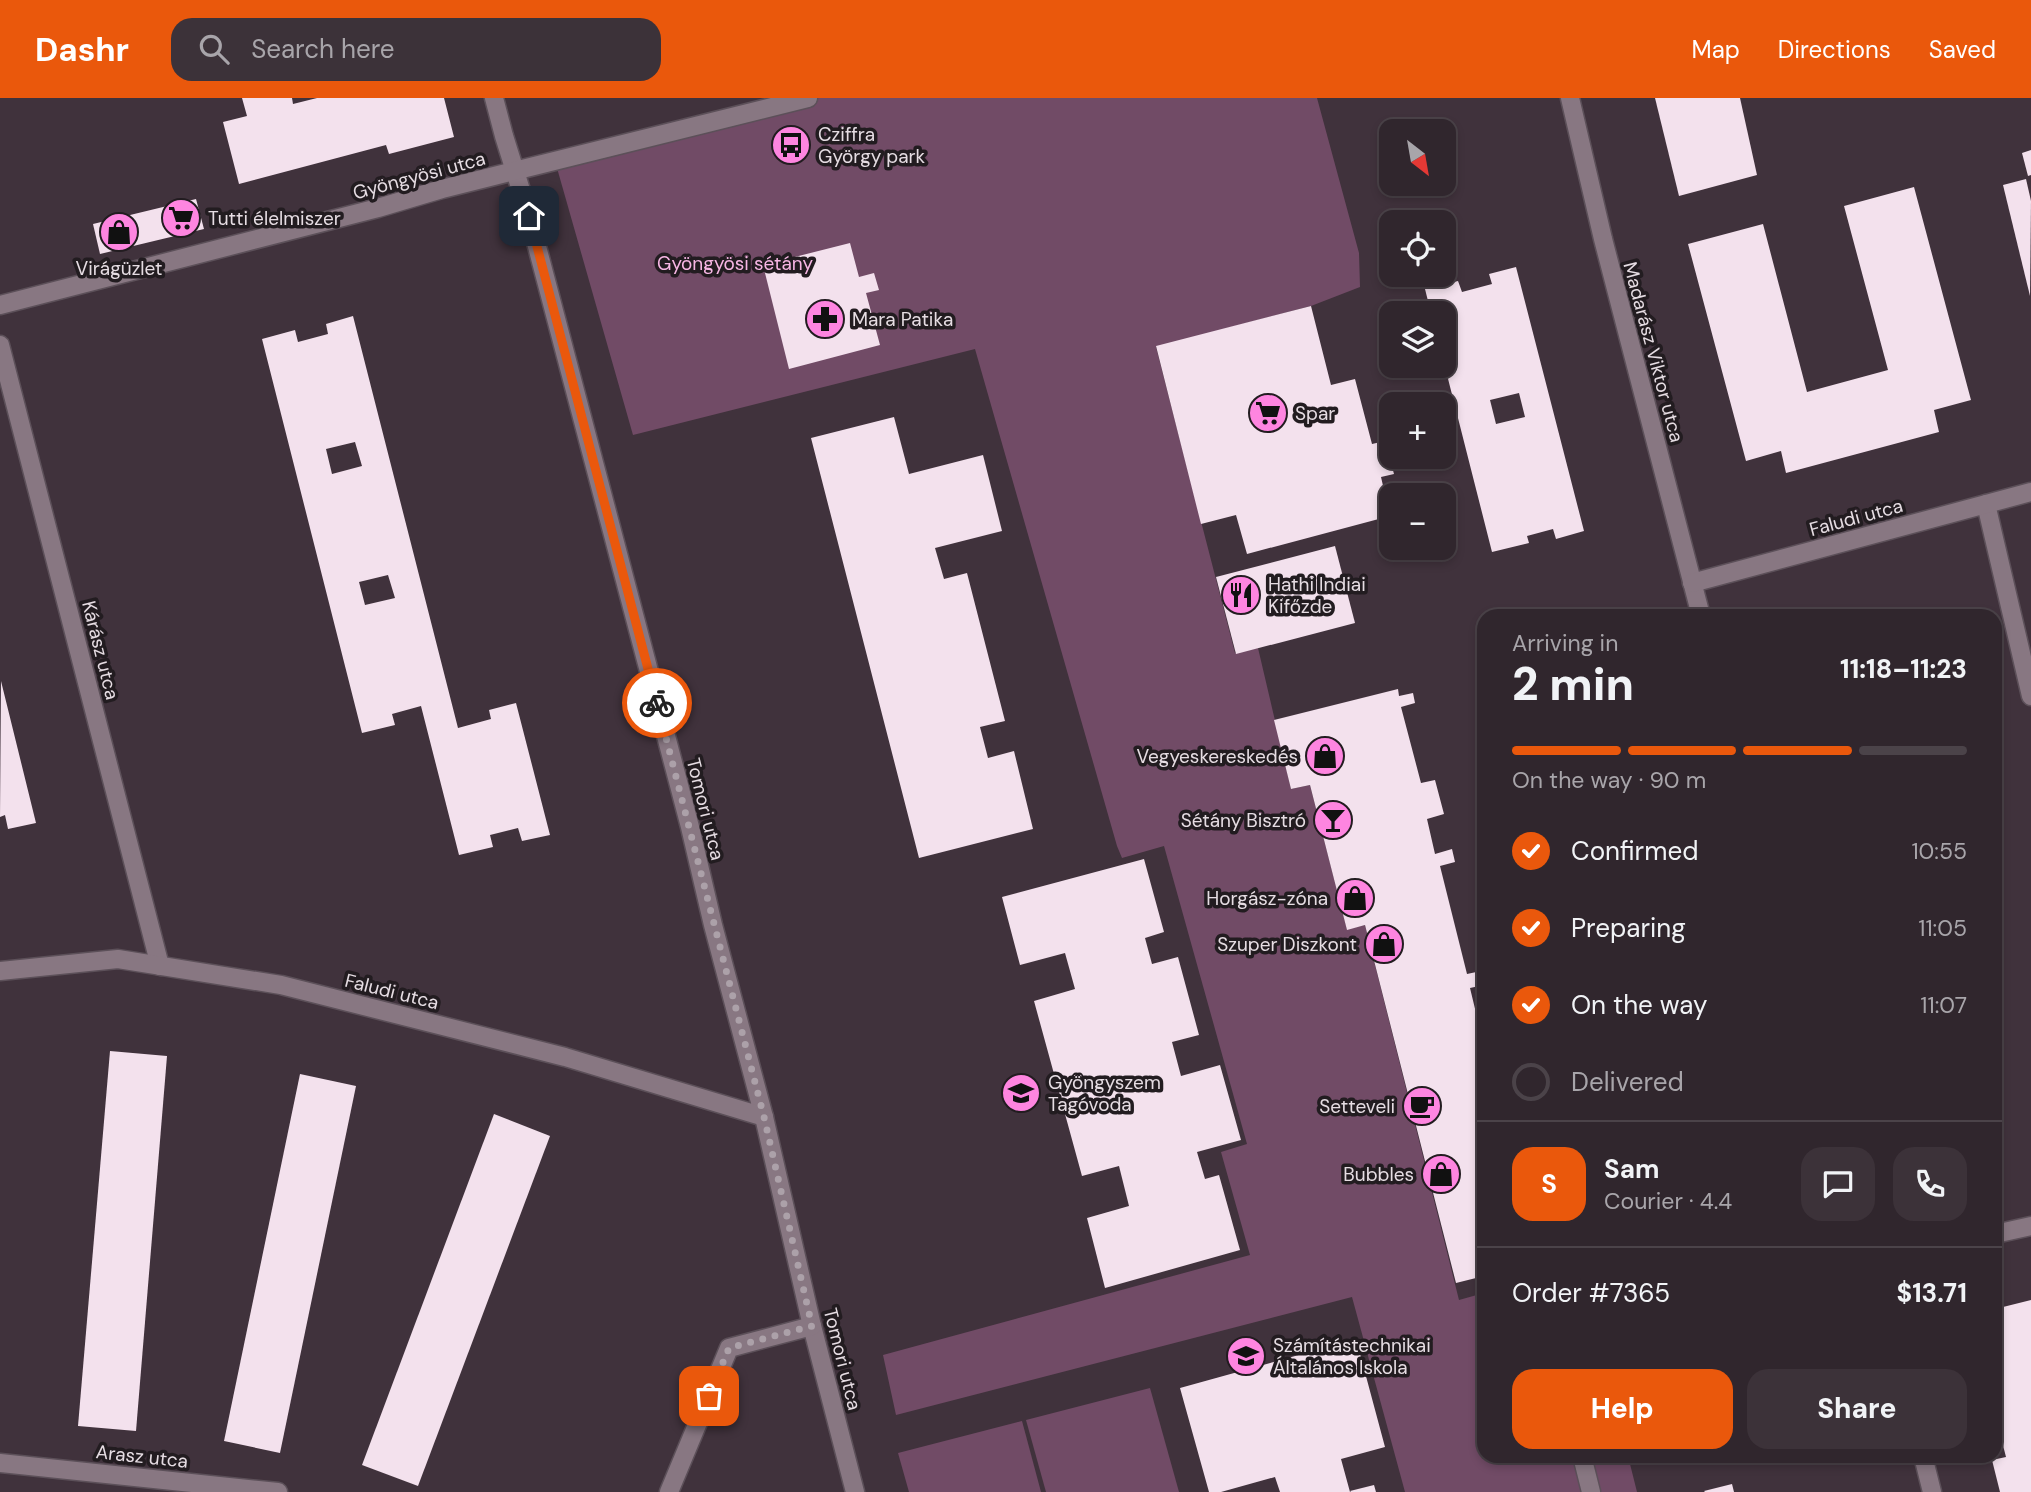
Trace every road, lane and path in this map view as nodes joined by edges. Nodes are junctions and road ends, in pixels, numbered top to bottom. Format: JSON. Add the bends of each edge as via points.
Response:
{"nodes":[{"id":1,"x":494,"y":98,"type":"edge"},
{"id":2,"x":808,"y":98,"type":"edge"},
{"id":3,"x":1570,"y":98,"type":"edge"},
{"id":4,"x":514,"y":171,"type":"junction"},
{"id":5,"x":0,"y":306,"type":"edge"},
{"id":6,"x":0,"y":345,"type":"edge"},
{"id":7,"x":2031,"y":492,"type":"edge"},
{"id":8,"x":1986,"y":504,"type":"junction"},
{"id":9,"x":1692,"y":583,"type":"junction"},
{"id":10,"x":1699,"y":609,"type":"edge"},
{"id":11,"x":2031,"y":696,"type":"edge"},
{"id":12,"x":160,"y":966,"type":"junction"},
{"id":13,"x":0,"y":971,"type":"edge"},
{"id":14,"x":764,"y":1117,"type":"junction"},
{"id":15,"x":2031,"y":1226,"type":"edge"},
{"id":16,"x":2002,"y":1232,"type":"edge"},
{"id":17,"x":812,"y":1326,"type":"junction"},
{"id":18,"x":0,"y":1463,"type":"edge"},
{"id":19,"x":1584,"y":1463,"type":"edge"},
{"id":20,"x":1925,"y":1463,"type":"edge"},
{"id":21,"x":278,"y":1492,"type":"edge"},
{"id":22,"x":669,"y":1492,"type":"edge"},
{"id":23,"x":855,"y":1492,"type":"edge"},
{"id":24,"x":1591,"y":1492,"type":"edge"},
{"id":25,"x":1932,"y":1492,"type":"edge"}],
"edges":[{"from":1,"to":4,"type":"street","name":"Tomori utca"},
{"from":2,"to":4,"type":"street","name":"Gyöngyösi utca"},
{"from":3,"to":9,"type":"street","name":"Madarász Viktor utca"},
{"from":4,"to":5,"type":"street","name":"Gyöngyösi utca"},
{"from":4,"to":14,"type":"street","name":"Tomori utca"},
{"from":6,"to":12,"type":"street","name":"Kárász utca"},
{"from":7,"to":8,"type":"street","name":"Faludi utca"},
{"from":8,"to":9,"type":"street","name":"Faludi utca"},
{"from":8,"to":11,"type":"street"},
{"from":9,"to":10,"type":"street","name":"Madarász Viktor utca"},
{"from":12,"to":13,"type":"street","name":"Faludi utca","via":[[118,959]]},
{"from":12,"to":14,"type":"street","name":"Faludi utca","via":[[306,991],[565,1057]]},
{"from":14,"to":17,"type":"street","name":"Tomori utca"},
{"from":15,"to":16,"type":"street"},
{"from":17,"to":22,"type":"street","via":[[729,1348]]},
{"from":17,"to":23,"type":"street","name":"Tomori utca"},
{"from":18,"to":21,"type":"street","name":"Arasz utca"},
{"from":19,"to":24,"type":"street"},
{"from":20,"to":25,"type":"street"}]}
